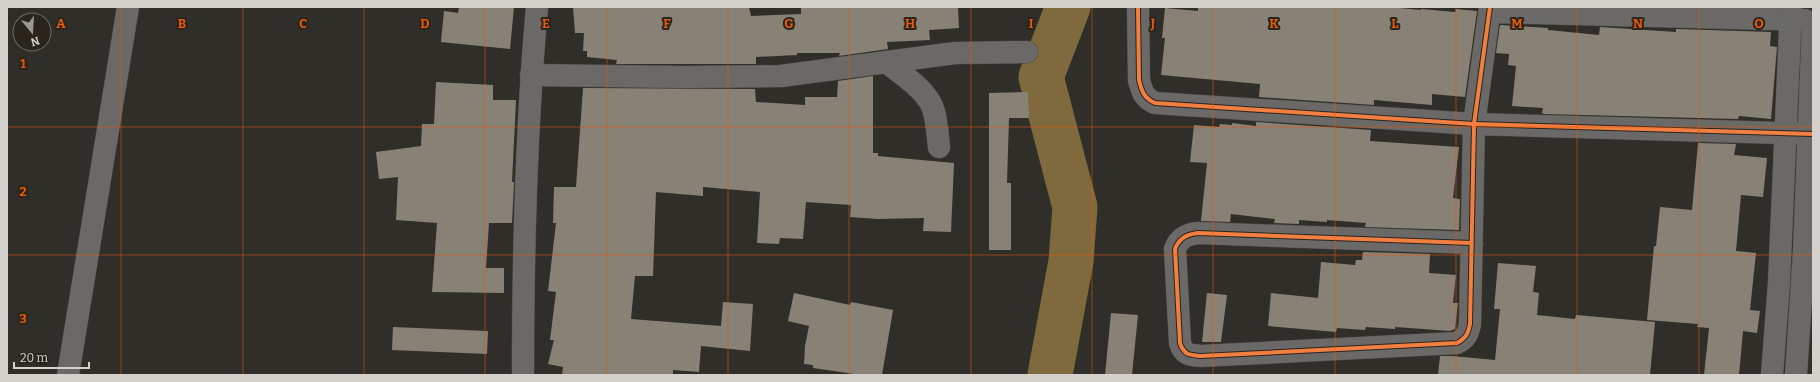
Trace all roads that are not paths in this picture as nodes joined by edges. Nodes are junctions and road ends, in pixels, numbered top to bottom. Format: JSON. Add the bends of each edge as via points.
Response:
{"nodes":[{"id":1,"x":128,"y":7,"type":"edge"},
{"id":2,"x":538,"y":7,"type":"edge"},
{"id":3,"x":1138,"y":7,"type":"edge"},
{"id":4,"x":1490,"y":10,"type":"edge"},
{"id":5,"x":1791,"y":13,"type":"edge"},
{"id":6,"x":1813,"y":20,"type":"edge"},
{"id":7,"x":1813,"y":24,"type":"edge"},
{"id":8,"x":1027,"y":52,"type":"dead end"},
{"id":9,"x":886,"y":62,"type":"junction"},
{"id":10,"x":531,"y":75,"type":"junction"},
{"id":11,"x":1474,"y":124,"type":"junction"},
{"id":12,"x":1784,"y":134,"type":"junction"},
{"id":13,"x":1810,"y":134,"type":"edge"},
{"id":14,"x":939,"y":147,"type":"dead end"},
{"id":15,"x":1472,"y":243,"type":"junction"},
{"id":16,"x":1808,"y":251,"type":"edge"},
{"id":17,"x":1802,"y":368,"type":"edge"},
{"id":18,"x":68,"y":375,"type":"edge"},
{"id":19,"x":523,"y":375,"type":"edge"},
{"id":20,"x":1772,"y":375,"type":"edge"}],
"edges":[{"from":1,"to":18,"type":"street"},
{"from":2,"to":10,"type":"street"},
{"from":3,"to":11,"type":"street","via":[[1139,80],[1142,92],[1147,99],[1155,103]]},
{"from":4,"to":5,"type":"street"},
{"from":4,"to":11,"type":"street"},
{"from":5,"to":6,"type":"street"},
{"from":5,"to":12,"type":"street"},
{"from":7,"to":13,"type":"street"},
{"from":8,"to":9,"type":"street","via":[[955,53]]},
{"from":9,"to":10,"type":"street","via":[[781,76],[683,78]]},
{"from":9,"to":14,"type":"street","via":[[914,84],[928,99]]},
{"from":10,"to":19,"type":"street"},
{"from":11,"to":12,"type":"street"},
{"from":11,"to":15,"type":"street"},
{"from":12,"to":13,"type":"street"},
{"from":12,"to":20,"type":"street","via":[[1779,282]]},
{"from":13,"to":16,"type":"street"},
{"from":15,"to":15,"type":"street","via":[[1188,234],[1178,241],[1175,249],[1182,350],[1200,356],[1457,344],[1468,334]]},
{"from":16,"to":17,"type":"street"}]}
